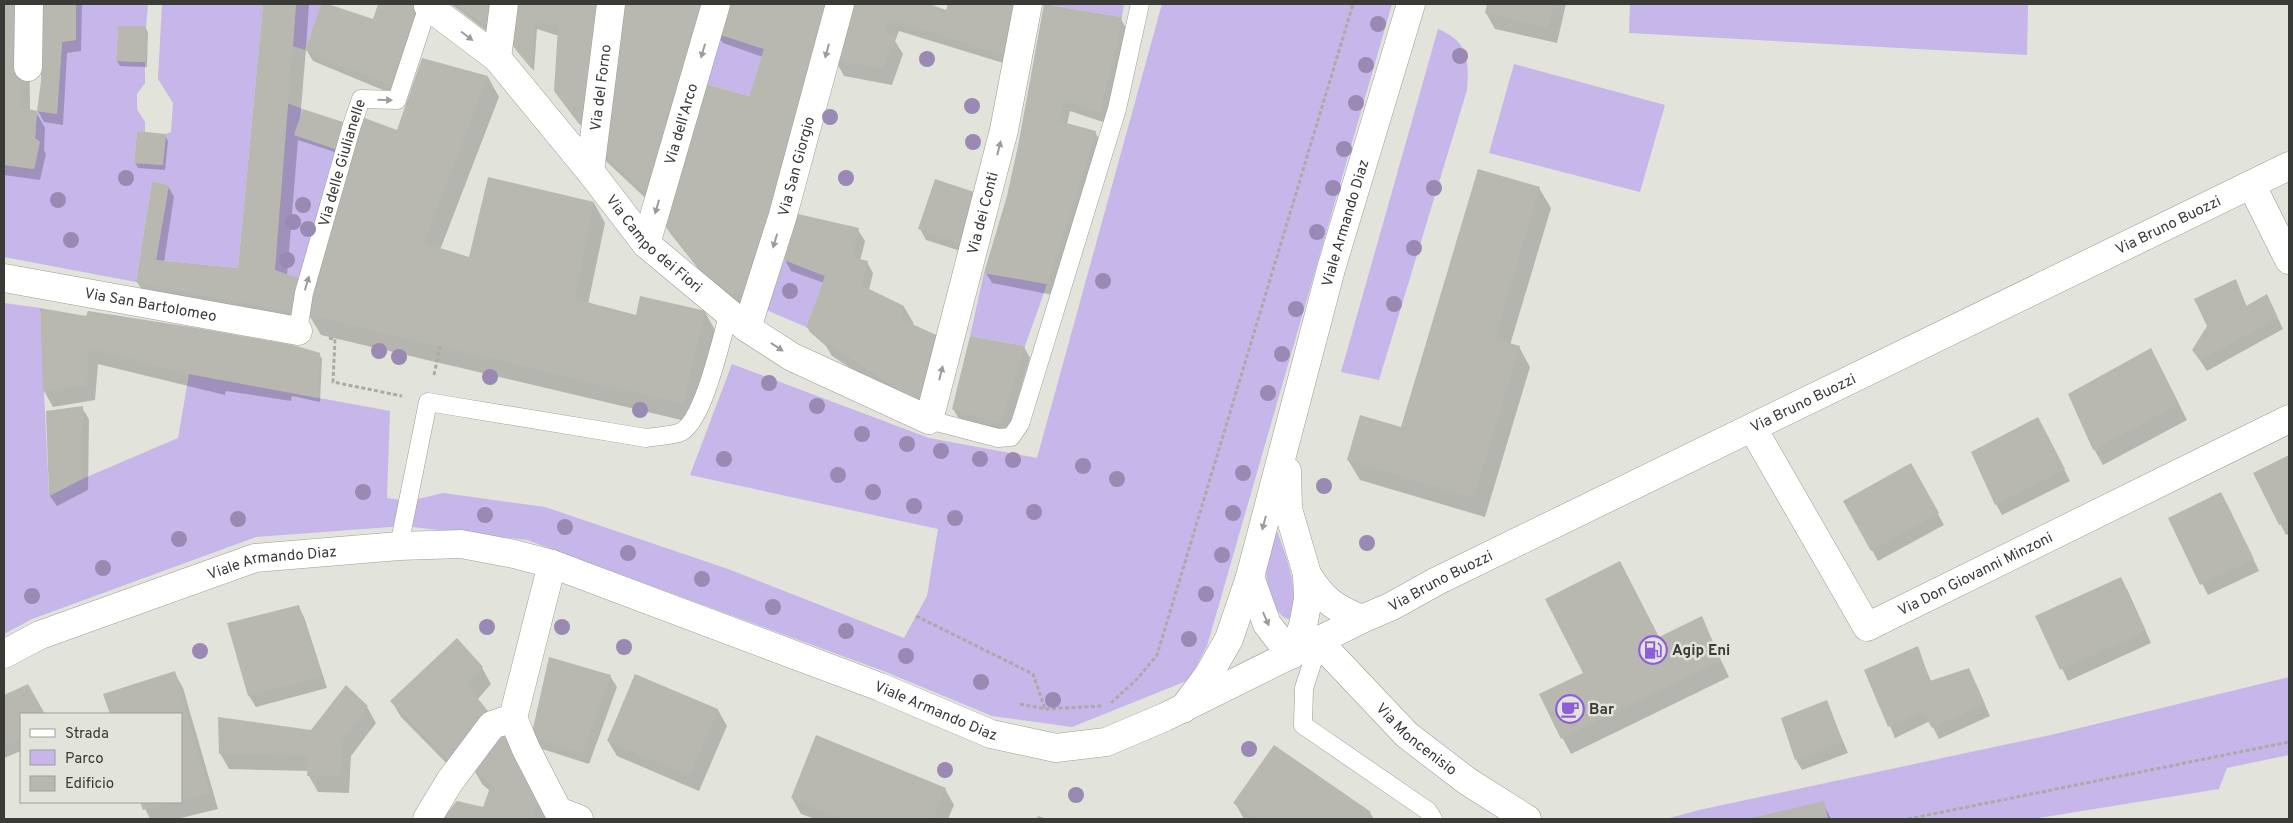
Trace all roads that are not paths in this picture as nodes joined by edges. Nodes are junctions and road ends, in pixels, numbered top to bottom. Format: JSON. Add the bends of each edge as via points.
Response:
{"nodes":[{"id":1,"x":29,"y":4,"type":"edge"},
{"id":2,"x":504,"y":4,"type":"edge"},
{"id":3,"x":611,"y":4,"type":"edge"},
{"id":4,"x":716,"y":4,"type":"edge"},
{"id":5,"x":840,"y":4,"type":"edge"},
{"id":6,"x":1028,"y":4,"type":"edge"},
{"id":7,"x":1140,"y":4,"type":"edge"},
{"id":8,"x":1411,"y":4,"type":"edge"},
{"id":9,"x":428,"y":5,"type":"edge"},
{"id":10,"x":497,"y":58,"type":"junction"},
{"id":11,"x":28,"y":67,"type":"dead end"},
{"id":12,"x":2289,"y":166,"type":"edge"},
{"id":13,"x":590,"y":171,"type":"junction"},
{"id":14,"x":2252,"y":186,"type":"junction"},
{"id":15,"x":646,"y":244,"type":"junction"},
{"id":16,"x":2289,"y":260,"type":"edge"},
{"id":17,"x":4,"y":278,"type":"edge"},
{"id":18,"x":738,"y":321,"type":"junction"},
{"id":19,"x":298,"y":331,"type":"joint"},
{"id":20,"x":2289,"y":419,"type":"edge"},
{"id":21,"x":929,"y":420,"type":"junction"},
{"id":22,"x":1753,"y":429,"type":"junction"},
{"id":23,"x":1287,"y":442,"type":"junction"},
{"id":24,"x":399,"y":546,"type":"junction"},
{"id":25,"x":552,"y":564,"type":"junction"},
{"id":26,"x":1307,"y":574,"type":"junction"},
{"id":27,"x":1250,"y":577,"type":"junction"},
{"id":28,"x":1362,"y":619,"type":"junction"},
{"id":29,"x":1319,"y":642,"type":"junction"},
{"id":30,"x":4,"y":654,"type":"edge"},
{"id":31,"x":1291,"y":655,"type":"junction"},
{"id":32,"x":1183,"y":709,"type":"junction"},
{"id":33,"x":513,"y":718,"type":"junction"},
{"id":34,"x":427,"y":819,"type":"edge"},
{"id":35,"x":580,"y":819,"type":"edge"},
{"id":36,"x":1433,"y":819,"type":"edge"},
{"id":37,"x":1528,"y":819,"type":"edge"}],
"edges":[{"from":1,"to":11,"type":"street"},
{"from":2,"to":10,"type":"street"},
{"from":3,"to":13,"type":"street","name":"Via del Forno"},
{"from":4,"to":15,"type":"street","name":"Via dell'Arco","one_way":true},
{"from":5,"to":18,"type":"street","name":"Via San Giorgio","one_way":true,"via":[[783,215]]},
{"from":21,"to":6,"type":"street","name":"Via dei Conti","one_way":true,"via":[[1004,130]]},
{"from":7,"to":21,"type":"lane","via":[[1117,109],[1020,424],[1011,436],[998,438]]},
{"from":8,"to":23,"type":"street","name":"Viale Armando Diaz","via":[[1331,269]]},
{"from":9,"to":10,"type":"street","name":"Via Campo dei Fiori","one_way":true},
{"from":19,"to":9,"type":"lane","name":"Via delle Giulianelle","one_way":true,"via":[[304,293],[361,99],[397,100]]},
{"from":10,"to":13,"type":"street","name":"Via Campo dei Fiori"},
{"from":12,"to":14,"type":"street","name":"Via Bruno Buozzi"},
{"from":13,"to":15,"type":"street","name":"Via Campo dei Fiori"},
{"from":14,"to":16,"type":"street"},
{"from":14,"to":22,"type":"street","name":"Via Bruno Buozzi"},
{"from":15,"to":18,"type":"street","name":"Via Campo dei Fiori"},
{"from":17,"to":19,"type":"street","name":"Via San Bartolomeo"},
{"from":18,"to":21,"type":"street","name":"Via Campo dei Fiori","one_way":true,"via":[[792,357]]},
{"from":18,"to":24,"type":"lane","via":[[703,401],[681,432],[646,438],[428,402]]},
{"from":20,"to":22,"type":"street","name":"Via Don Giovanni Minzoni","via":[[1867,627]]},
{"from":22,"to":28,"type":"street","name":"Via Bruno Buozzi"},
{"from":23,"to":26,"type":"street","via":[[1288,509]]},
{"from":23,"to":27,"type":"street","one_way":true},
{"from":24,"to":25,"type":"street","name":"Viale Armando Diaz","via":[[460,544]]},
{"from":24,"to":30,"type":"street","name":"Viale Armando Diaz","via":[[255,558],[40,635]]},
{"from":25,"to":32,"type":"street","name":"Viale Armando Diaz","via":[[880,687],[1000,736],[1056,748],[1106,742]]},
{"from":25,"to":33,"type":"street"},
{"from":26,"to":28,"type":"street","via":[[1319,594],[1338,609]]},
{"from":26,"to":31,"type":"street","via":[[1308,599],[1303,626]]},
{"from":27,"to":31,"type":"street","one_way":true,"via":[[1267,624]]},
{"from":27,"to":32,"type":"street","via":[[1229,639],[1209,674]]},
{"from":28,"to":29,"type":"street","name":"Via Bruno Buozzi"},
{"from":29,"to":31,"type":"street","name":"Viale Armando Diaz"},
{"from":29,"to":36,"type":"lane","via":[[1304,688],[1303,724],[1428,811]]},
{"from":29,"to":37,"type":"street","name":"Via Moncenisio","via":[[1407,735],[1467,782]]},
{"from":31,"to":32,"type":"street","name":"Viale Armando Diaz"},
{"from":33,"to":34,"type":"street","via":[[492,725],[450,781]]},
{"from":33,"to":35,"type":"street","via":[[558,811]]}]}
